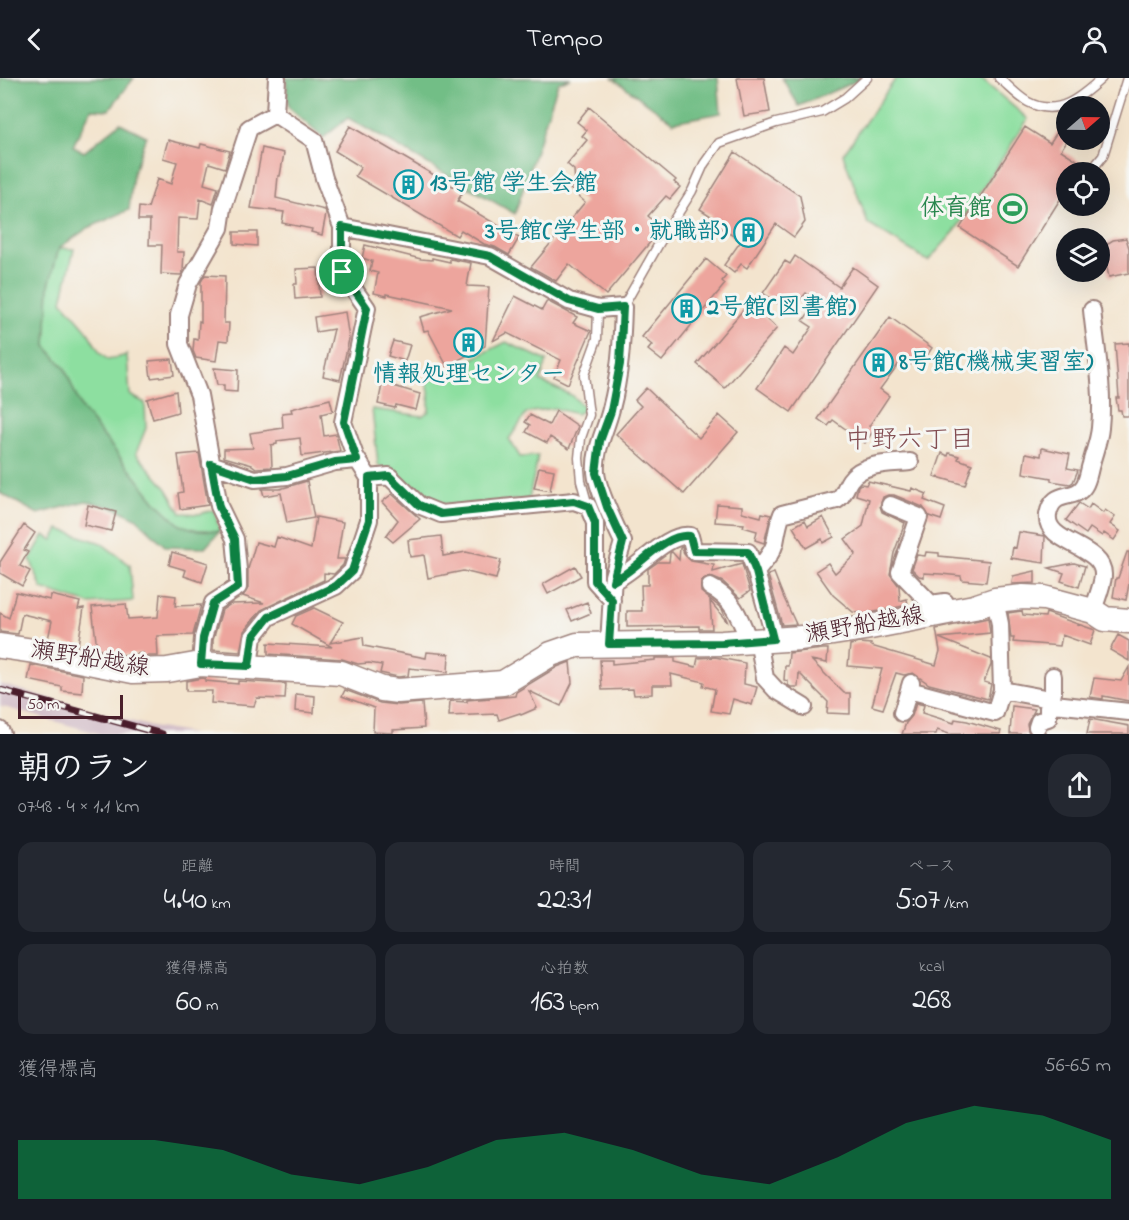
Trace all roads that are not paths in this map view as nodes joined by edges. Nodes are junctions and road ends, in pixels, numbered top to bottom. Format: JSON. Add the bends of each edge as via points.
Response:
{"nodes":[{"id":1,"x":277,"y":78,"type":"edge"},
{"id":2,"x":867,"y":78,"type":"edge"},
{"id":3,"x":999,"y":78,"type":"edge"},
{"id":4,"x":1102,"y":78,"type":"edge"},
{"id":5,"x":1127,"y":78,"type":"edge"},
{"id":6,"x":275,"y":114,"type":"junction"},
{"id":7,"x":1098,"y":162,"type":"edge"},
{"id":8,"x":342,"y":227,"type":"junction"},
{"id":9,"x":623,"y":307,"type":"junction"},
{"id":10,"x":598,"y":309,"type":"junction"},
{"id":11,"x":1092,"y":310,"type":"dead end"},
{"id":12,"x":357,"y":460,"type":"junction"},
{"id":13,"x":910,"y":462,"type":"dead end"},
{"id":14,"x":211,"y":464,"type":"junction"},
{"id":15,"x":369,"y":478,"type":"junction"},
{"id":16,"x":890,"y":505,"type":"dead end"},
{"id":17,"x":588,"y":506,"type":"junction"},
{"id":18,"x":756,"y":572,"type":"junction"},
{"id":19,"x":613,"y":581,"type":"junction"},
{"id":20,"x":710,"y":587,"type":"dead end"},
{"id":21,"x":612,"y":600,"type":"junction"},
{"id":22,"x":996,"y":600,"type":"junction"},
{"id":23,"x":951,"y":611,"type":"junction"},
{"id":24,"x":1093,"y":611,"type":"junction"},
{"id":25,"x":1129,"y":621,"type":"edge"},
{"id":26,"x":760,"y":640,"type":"junction"},
{"id":27,"x":609,"y":644,"type":"junction"},
{"id":28,"x":0,"y":646,"type":"edge"},
{"id":29,"x":201,"y":664,"type":"junction"},
{"id":30,"x":249,"y":666,"type":"junction"},
{"id":31,"x":1053,"y":676,"type":"dead end"},
{"id":32,"x":1002,"y":690,"type":"junction"},
{"id":33,"x":1052,"y":701,"type":"junction"},
{"id":34,"x":804,"y":707,"type":"dead end"},
{"id":35,"x":1129,"y":712,"type":"edge"},
{"id":36,"x":902,"y":713,"type":"dead end"},
{"id":37,"x":1037,"y":727,"type":"dead end"}],
"edges":[{"from":1,"to":6,"type":"street"},
{"from":2,"to":9,"type":"lane","via":[[822,112],[719,143]]},
{"from":3,"to":4,"type":"lane","via":[[1028,102],[1047,108],[1078,99]]},
{"from":5,"to":7,"type":"lane"},
{"from":6,"to":8,"type":"street","via":[[314,140]]},
{"from":6,"to":14,"type":"street","via":[[249,128],[220,228],[188,285],[179,315],[179,344],[199,395]]},
{"from":8,"to":10,"type":"street","via":[[490,256],[569,301]]},
{"from":8,"to":12,"type":"street","via":[[342,272],[367,308],[344,422]]},
{"from":9,"to":10,"type":"street"},
{"from":9,"to":19,"type":"street","via":[[620,364],[596,473],[623,542]]},
{"from":10,"to":17,"type":"lane","via":[[597,339],[584,375],[589,415],[579,458]]},
{"from":11,"to":24,"type":"street","via":[[1102,404],[1100,431],[1084,486],[1077,494],[1054,500],[1048,516],[1050,527],[1095,557],[1101,566],[1103,575]]},
{"from":12,"to":14,"type":"street","via":[[255,479]]},
{"from":12,"to":15,"type":"street"},
{"from":13,"to":18,"type":"street","via":[[870,467],[850,479],[837,500],[782,514],[775,544]]},
{"from":14,"to":29,"type":"street","via":[[219,507],[235,539],[238,587],[213,603],[203,638]]},
{"from":15,"to":17,"type":"street","via":[[389,476],[419,505],[441,514],[574,501]]},
{"from":15,"to":30,"type":"street","via":[[369,520],[352,571],[336,586],[269,617],[253,637]]},
{"from":16,"to":23,"type":"street","via":[[919,517],[900,572],[931,604],[945,602]]},
{"from":17,"to":21,"type":"street","via":[[595,523],[595,581]]},
{"from":18,"to":19,"type":"street","via":[[748,552],[694,551],[690,536],[682,535]]},
{"from":18,"to":26,"type":"street"},
{"from":19,"to":21,"type":"street"},
{"from":20,"to":26,"type":"street","via":[[722,593]]},
{"from":21,"to":27,"type":"street"},
{"from":22,"to":23,"type":"main road","name":"瀬野船越線"},
{"from":22,"to":24,"type":"main road","name":"瀬野船越線","via":[[1044,598]]},
{"from":22,"to":32,"type":"street"},
{"from":23,"to":26,"type":"main road","name":"瀬野船越線","via":[[801,638]]},
{"from":24,"to":25,"type":"main road","name":"瀬野船越線","via":[[1105,619]]},
{"from":26,"to":27,"type":"main road","name":"瀬野船越線"},
{"from":26,"to":34,"type":"street","via":[[765,678],[776,690]]},
{"from":27,"to":30,"type":"main road","name":"瀬野船越線","via":[[576,645],[551,654],[503,683],[398,691],[341,673]]},
{"from":28,"to":29,"type":"main road","name":"瀬野船越線","via":[[133,671]]},
{"from":29,"to":30,"type":"main road","name":"瀬野船越線"},
{"from":31,"to":33,"type":"street"},
{"from":32,"to":33,"type":"street"},
{"from":32,"to":36,"type":"street","via":[[995,713],[910,686]]},
{"from":33,"to":35,"type":"street"},
{"from":33,"to":37,"type":"street","via":[[1048,718],[1039,721]]}]}
